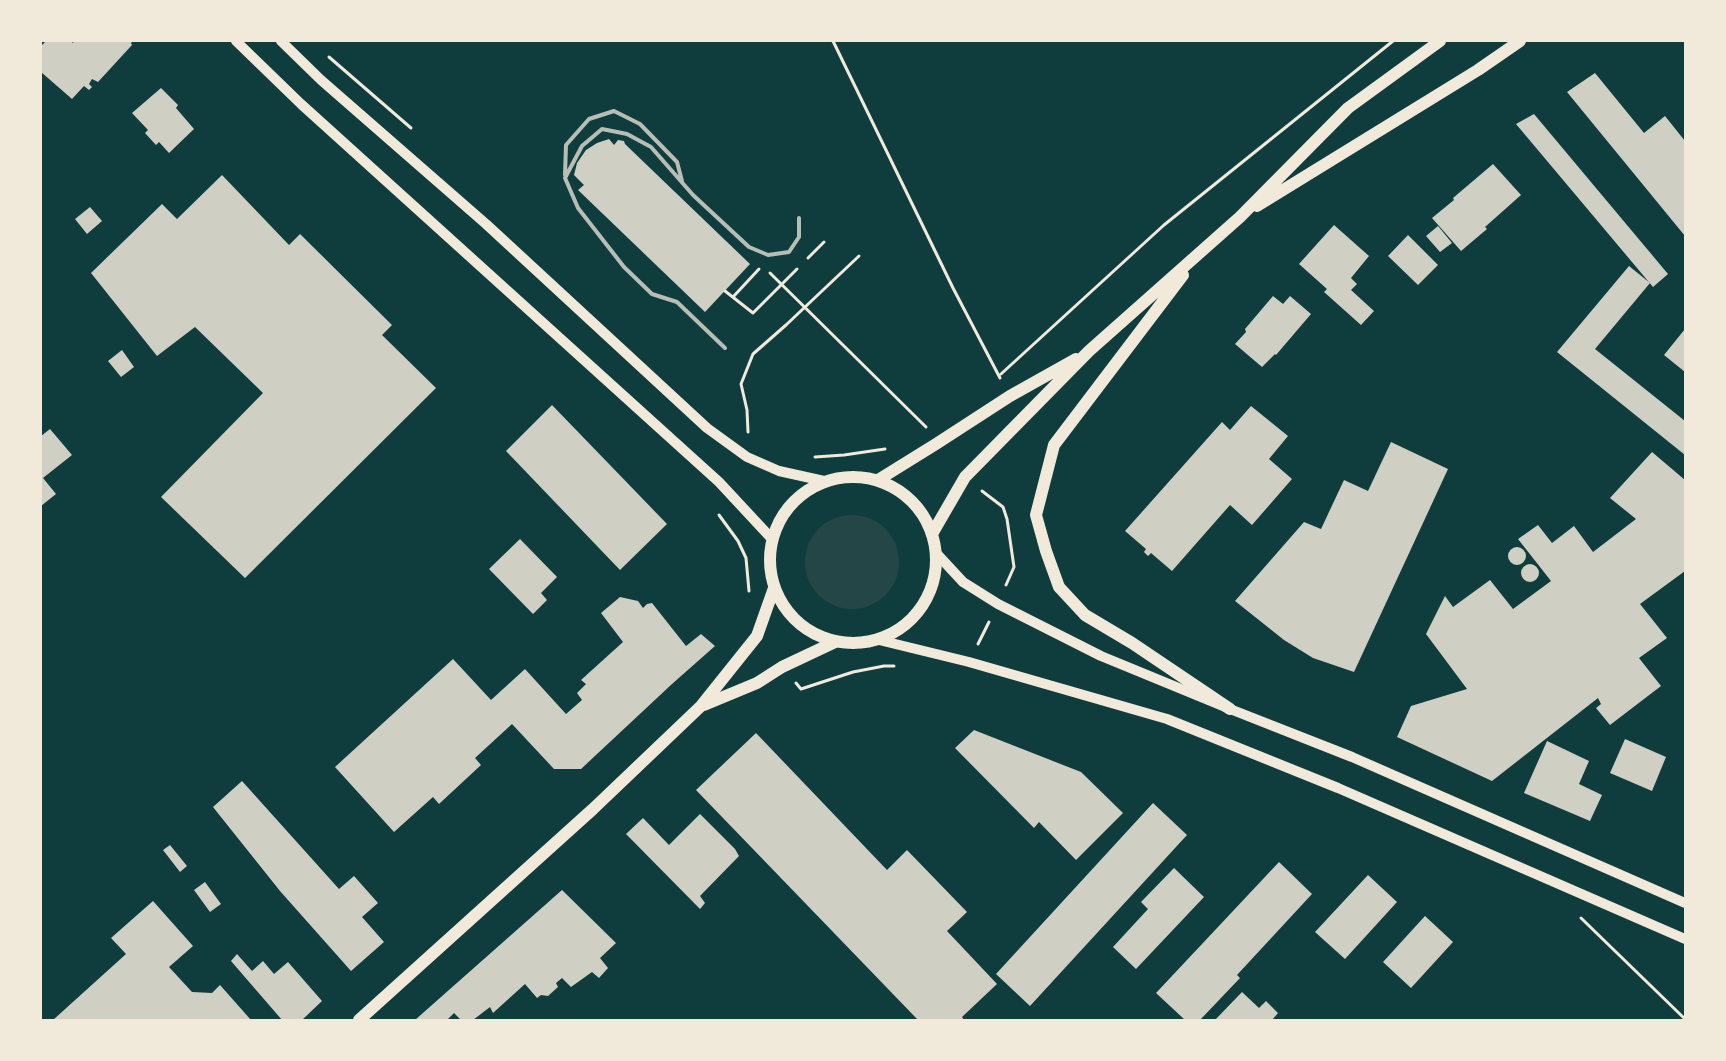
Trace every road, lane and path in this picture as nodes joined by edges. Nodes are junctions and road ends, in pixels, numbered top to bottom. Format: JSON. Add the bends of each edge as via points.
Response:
{"nodes":[{"id":1,"x":236,"y":41,"type":"edge"},
{"id":2,"x":281,"y":41,"type":"edge"},
{"id":3,"x":833,"y":41,"type":"edge"},
{"id":4,"x":1393,"y":41,"type":"edge"},
{"id":5,"x":1440,"y":41,"type":"edge"},
{"id":6,"x":1520,"y":41,"type":"edge"},
{"id":7,"x":326,"y":54,"type":"dead end"},
{"id":8,"x":412,"y":129,"type":"dead end"},
{"id":9,"x":565,"y":178,"type":"junction"},
{"id":10,"x":682,"y":183,"type":"junction"},
{"id":11,"x":1240,"y":217,"type":"junction"},
{"id":12,"x":799,"y":218,"type":"dead end"},
{"id":13,"x":824,"y":242,"type":"dead end"},
{"id":14,"x":1198,"y":255,"type":"junction"},
{"id":15,"x":859,"y":256,"type":"dead end"},
{"id":16,"x":804,"y":262,"type":"dead end"},
{"id":17,"x":762,"y":265,"type":"dead end"},
{"id":18,"x":798,"y":268,"type":"dead end"},
{"id":19,"x":769,"y":272,"type":"dead end"},
{"id":20,"x":725,"y":291,"type":"dead end"},
{"id":21,"x":733,"y":297,"type":"junction"},
{"id":22,"x":804,"y":308,"type":"junction"},
{"id":23,"x":725,"y":348,"type":"dead end"},
{"id":24,"x":1089,"y":351,"type":"junction"},
{"id":25,"x":999,"y":376,"type":"junction"},
{"id":26,"x":992,"y":382,"type":"dead end"},
{"id":27,"x":1010,"y":396,"type":"junction"},
{"id":28,"x":933,"y":422,"type":"dead end"},
{"id":29,"x":926,"y":427,"type":"junction"},
{"id":30,"x":918,"y":431,"type":"dead end"},
{"id":31,"x":748,"y":441,"type":"dead end"},
{"id":32,"x":936,"y":444,"type":"junction"},
{"id":33,"x":886,"y":449,"type":"dead end"},
{"id":34,"x":811,"y":457,"type":"dead end"},
{"id":35,"x":965,"y":477,"type":"junction"},
{"id":36,"x":878,"y":480,"type":"junction"},
{"id":37,"x":824,"y":481,"type":"junction"},
{"id":38,"x":728,"y":490,"type":"junction"},
{"id":39,"x":932,"y":534,"type":"junction"},
{"id":40,"x":772,"y":539,"type":"junction"},
{"id":41,"x":937,"y":554,"type":"junction"},
{"id":42,"x":774,"y":588,"type":"junction"},
{"id":43,"x":750,"y":598,"type":"dead end"},
{"id":44,"x":998,"y":604,"type":"junction"},
{"id":45,"x":879,"y":640,"type":"junction"},
{"id":46,"x":835,"y":642,"type":"junction"},
{"id":47,"x":970,"y":662,"type":"junction"},
{"id":48,"x":900,"y":666,"type":"dead end"},
{"id":49,"x":782,"y":667,"type":"junction"},
{"id":50,"x":701,"y":706,"type":"junction"},
{"id":51,"x":1230,"y":709,"type":"junction"},
{"id":52,"x":1685,"y":903,"type":"edge"},
{"id":53,"x":1577,"y":914,"type":"dead end"},
{"id":54,"x":1685,"y":939,"type":"edge"},
{"id":55,"x":1685,"y":1019,"type":"edge"},
{"id":56,"x":359,"y":1020,"type":"edge"}],
"edges":[{"from":1,"to":38,"type":"main road","via":[[300,104]]},
{"from":2,"to":37,"type":"main road","via":[[486,224],[706,428],[747,457],[779,472]]},
{"from":3,"to":25,"type":"path"},
{"from":4,"to":25,"type":"path","via":[[1164,225]]},
{"from":5,"to":11,"type":"main road","via":[[1348,108]]},
{"from":6,"to":11,"type":"main road"},
{"from":7,"to":8,"type":"path"},
{"from":9,"to":10,"type":"lane","via":[[582,146],[602,129],[626,134],[651,146]]},
{"from":9,"to":10,"type":"lane","via":[[566,144],[589,119],[614,111],[640,124],[678,162]]},
{"from":9,"to":23,"type":"lane","via":[[578,208],[624,267],[652,294],[677,302]]},
{"from":10,"to":12,"type":"lane","via":[[749,247],[768,255],[789,252],[799,237]]},
{"from":11,"to":14,"type":"main road"},
{"from":13,"to":16,"type":"path"},
{"from":14,"to":24,"type":"main road"},
{"from":14,"to":51,"type":"main road","via":[[1054,445],[1036,515],[1059,587],[1085,616],[1132,643]]},
{"from":15,"to":22,"type":"path"},
{"from":17,"to":21,"type":"path"},
{"from":18,"to":21,"type":"path","via":[[753,313]]},
{"from":19,"to":22,"type":"path"},
{"from":20,"to":21,"type":"path"},
{"from":22,"to":29,"type":"path"},
{"from":22,"to":31,"type":"path","via":[[753,354],[741,384],[747,410]]},
{"from":24,"to":27,"type":"main road"},
{"from":24,"to":35,"type":"main road"},
{"from":25,"to":26,"type":"path"},
{"from":25,"to":27,"type":"path"},
{"from":27,"to":32,"type":"main road"},
{"from":28,"to":29,"type":"path"},
{"from":29,"to":30,"type":"path"},
{"from":29,"to":32,"type":"path"},
{"from":32,"to":36,"type":"main road"},
{"from":33,"to":34,"type":"path"},
{"from":35,"to":39,"type":"main road"},
{"from":35,"to":44,"type":"path","via":[[1003,507],[1007,519],[1014,567]]},
{"from":36,"to":37,"type":"main road","via":[[851,476]]},
{"from":36,"to":39,"type":"main road","via":[[902,492],[920,510]]},
{"from":37,"to":40,"type":"main road","via":[[800,494],[783,514]]},
{"from":38,"to":40,"type":"main road"},
{"from":38,"to":43,"type":"path","via":[[710,503],[738,541],[746,558]]},
{"from":39,"to":41,"type":"main road"},
{"from":40,"to":42,"type":"main road","via":[[769,564]]},
{"from":41,"to":44,"type":"main road","via":[[962,582]]},
{"from":41,"to":45,"type":"main road","via":[[935,579],[925,602],[910,622]]},
{"from":42,"to":46,"type":"main road","via":[[788,613],[809,632]]},
{"from":42,"to":50,"type":"main road","via":[[757,636]]},
{"from":44,"to":47,"type":"path"},
{"from":44,"to":51,"type":"main road","via":[[1101,656]]},
{"from":45,"to":46,"type":"main road"},
{"from":45,"to":47,"type":"main road"},
{"from":46,"to":49,"type":"main road"},
{"from":47,"to":54,"type":"main road","via":[[1167,719],[1338,788]]},
{"from":48,"to":49,"type":"path","via":[[852,672],[802,689]]},
{"from":49,"to":50,"type":"main road","via":[[757,683]]},
{"from":50,"to":56,"type":"main road","via":[[593,809]]},
{"from":51,"to":52,"type":"main road","via":[[1352,757]]},
{"from":53,"to":55,"type":"path"}]}
